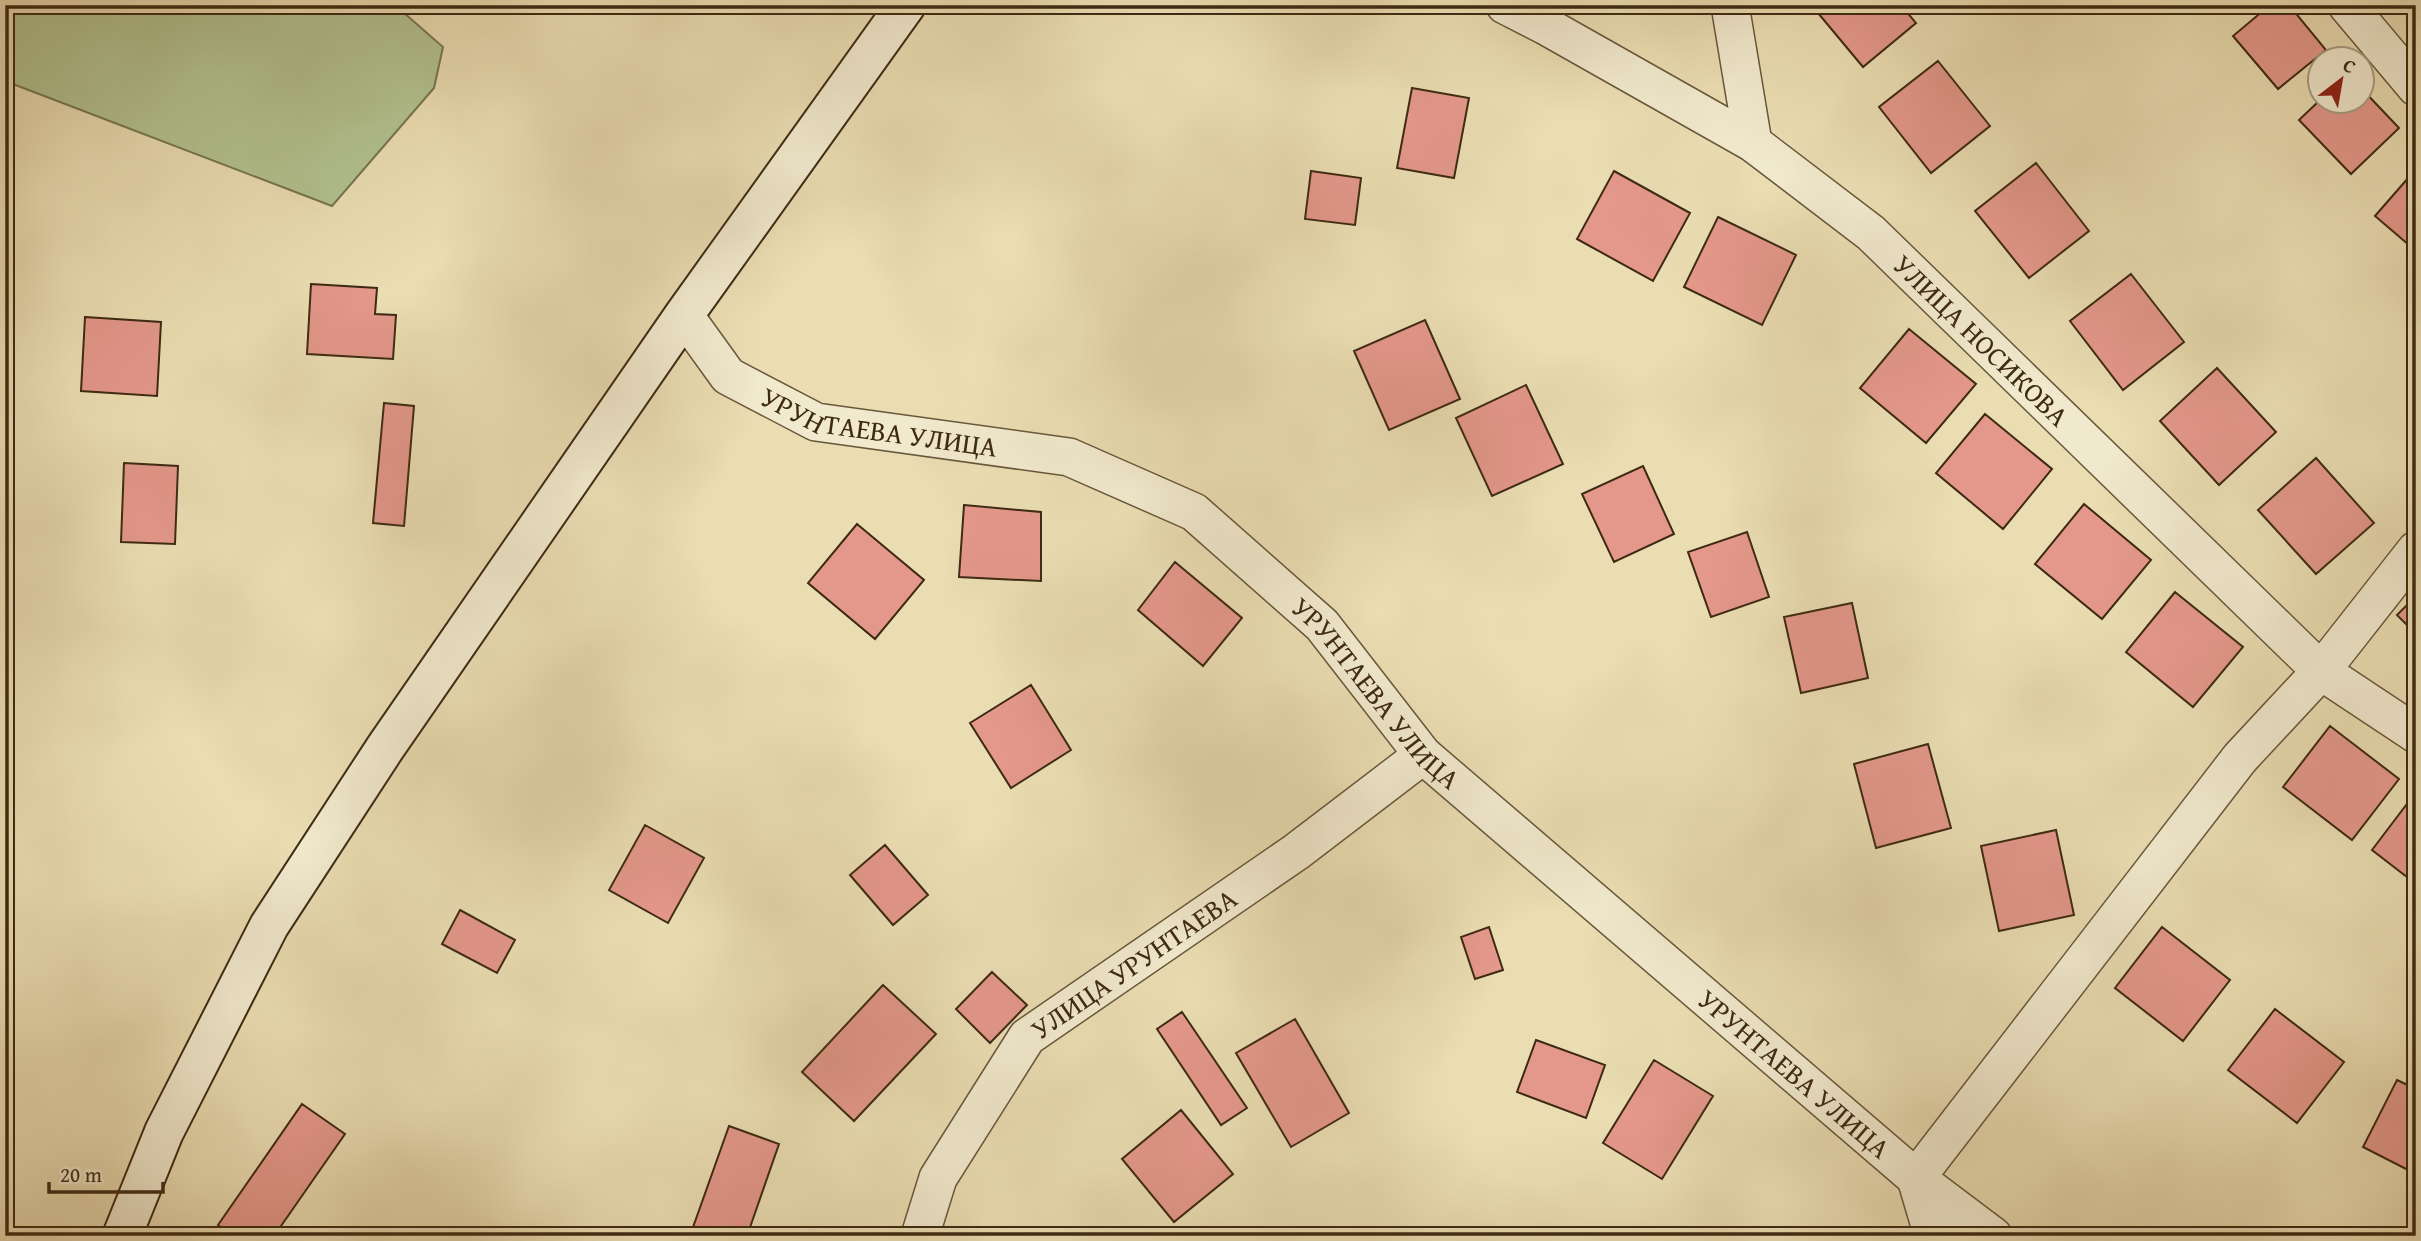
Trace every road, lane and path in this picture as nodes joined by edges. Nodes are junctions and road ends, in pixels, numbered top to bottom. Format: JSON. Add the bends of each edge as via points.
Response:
{"nodes":[{"id":1,"x":906,"y":5,"type":"edge"},
{"id":2,"x":1505,"y":5,"type":"edge"},
{"id":3,"x":1730,"y":5,"type":"edge"},
{"id":4,"x":2347,"y":5,"type":"edge"},
{"id":5,"x":2416,"y":87,"type":"edge"},
{"id":6,"x":1753,"y":143,"type":"junction"},
{"id":7,"x":684,"y":315,"type":"junction"},
{"id":8,"x":2416,"y":550,"type":"edge"},
{"id":9,"x":2320,"y":671,"type":"junction"},
{"id":10,"x":2416,"y":734,"type":"edge"},
{"id":11,"x":1423,"y":755,"type":"junction"},
{"id":12,"x":1916,"y":1178,"type":"junction"},
{"id":13,"x":122,"y":1236,"type":"edge"},
{"id":14,"x":920,"y":1236,"type":"edge"},
{"id":15,"x":1933,"y":1236,"type":"edge"},
{"id":16,"x":1993,"y":1236,"type":"edge"}],
"edges":[{"from":1,"to":7,"type":"street"},
{"from":2,"to":6,"type":"street","name":"УЛИЦА НОСИКОВА"},
{"from":3,"to":6,"type":"street"},
{"from":4,"to":5,"type":"street"},
{"from":6,"to":9,"type":"street","name":"УЛИЦА НОСИКОВА","via":[[1871,233]]},
{"from":7,"to":11,"type":"street","name":"УРУНТАЕВА УЛИЦА","via":[[728,376],[816,422],[1069,457],[1194,512],[1322,625]]},
{"from":7,"to":13,"type":"street","via":[[269,926],[164,1132]]},
{"from":8,"to":9,"type":"street"},
{"from":9,"to":10,"type":"street","name":"УЛИЦА НОСИКОВА"},
{"from":9,"to":12,"type":"street","via":[[2240,758]]},
{"from":11,"to":12,"type":"street","name":"УРУНТАЕВА УЛИЦА"},
{"from":11,"to":14,"type":"street","name":"УЛИЦА УРУНТАЕВА","via":[[1296,852],[1027,1037],[938,1178]]},
{"from":12,"to":15,"type":"street"},
{"from":12,"to":16,"type":"street","name":"УРУНТАЕВА УЛИЦА"}]}
